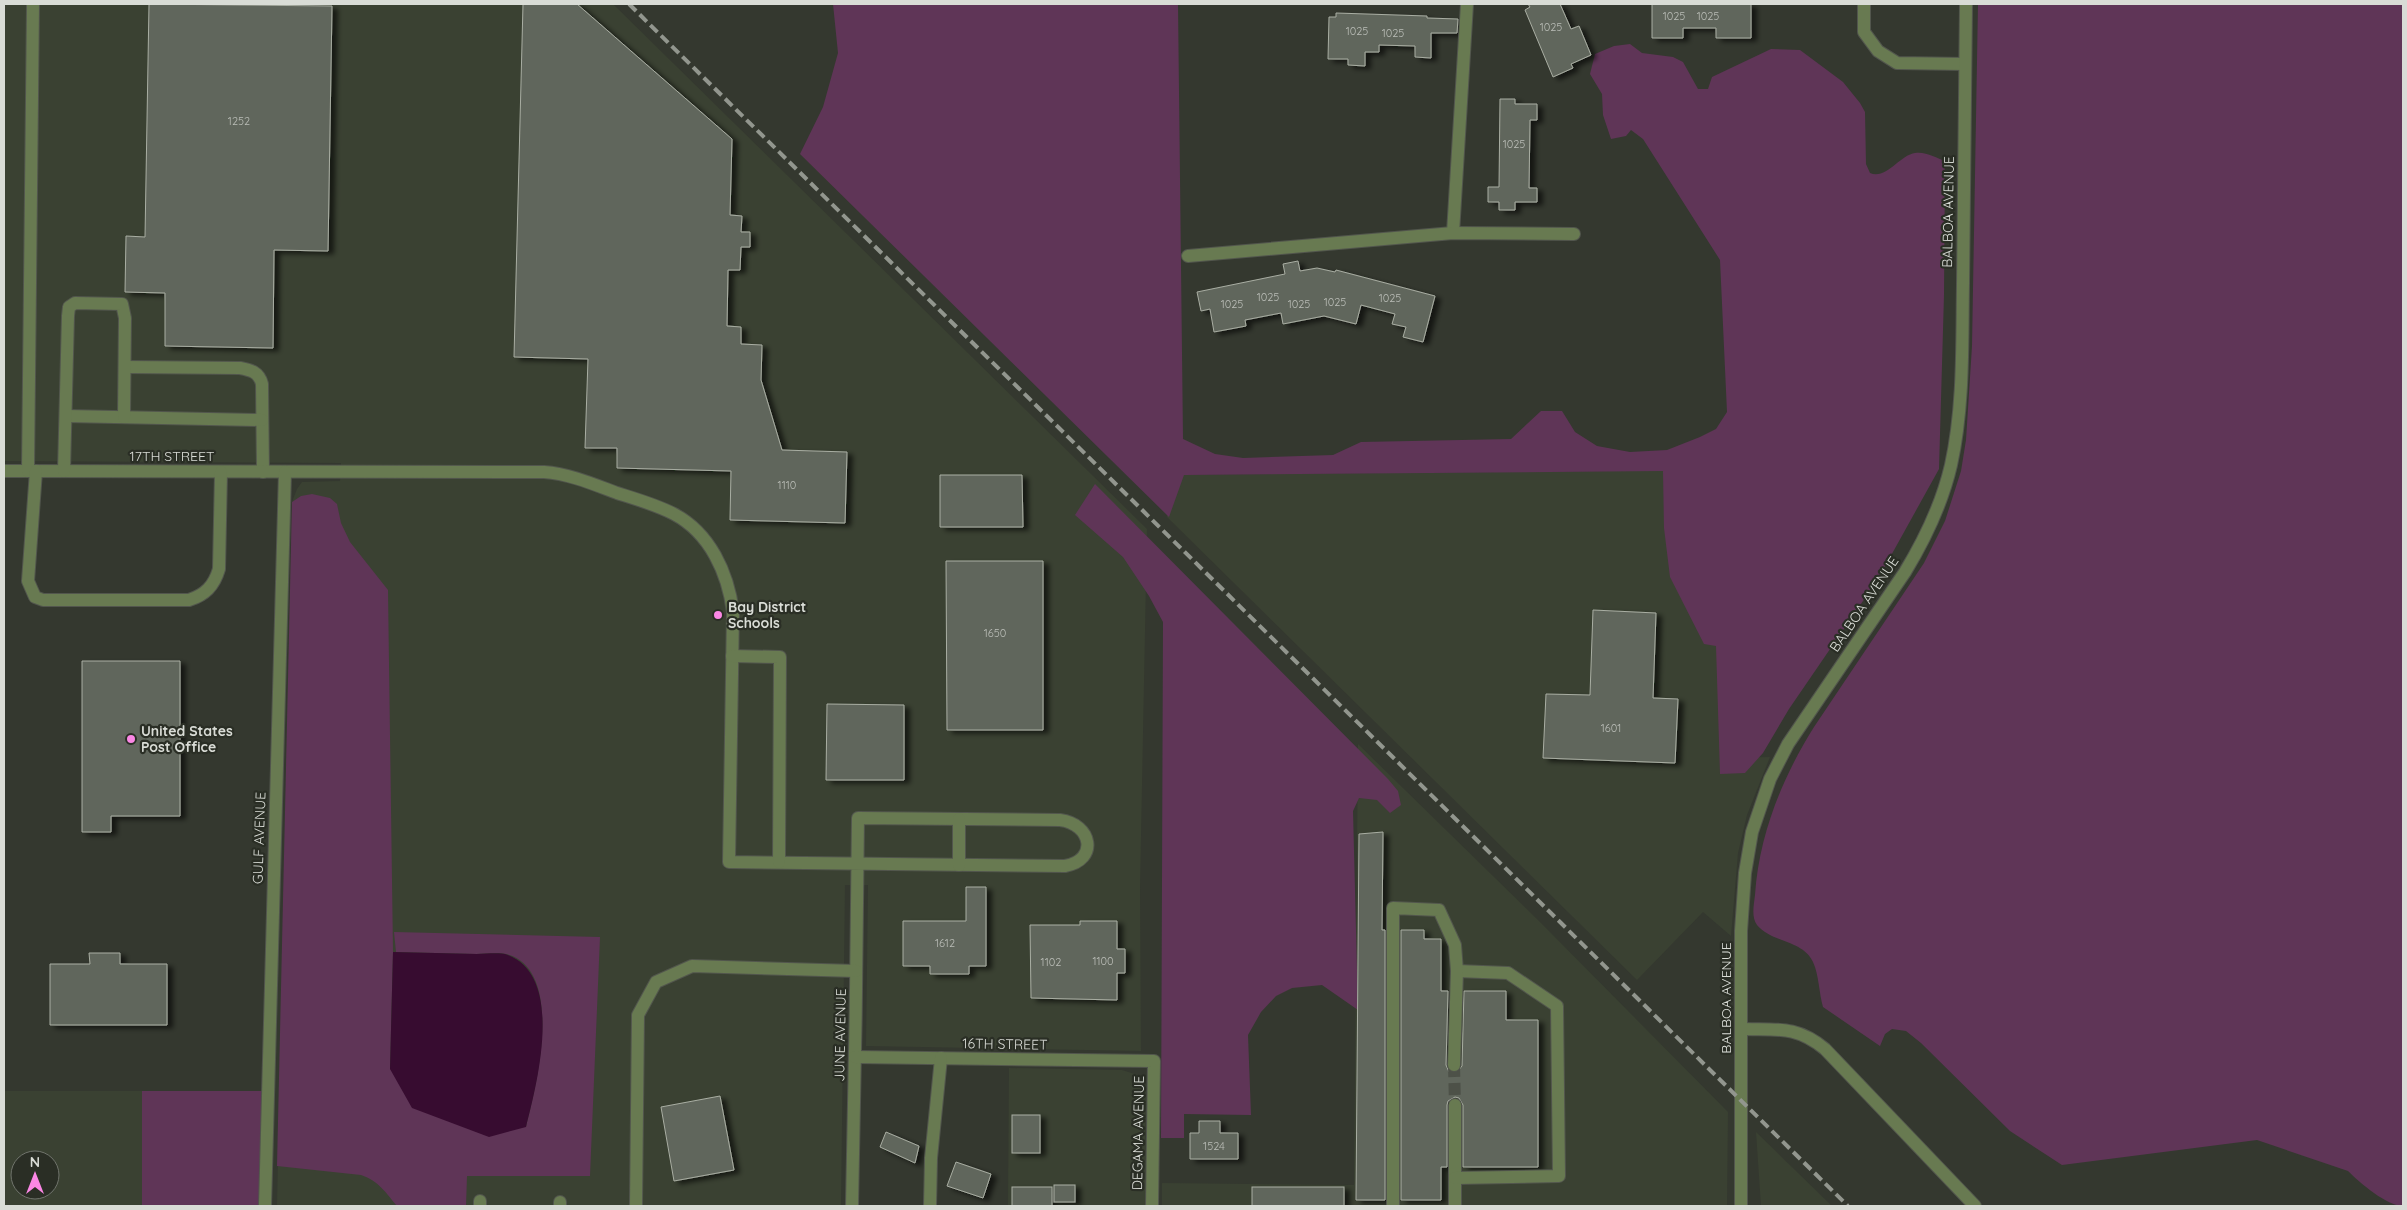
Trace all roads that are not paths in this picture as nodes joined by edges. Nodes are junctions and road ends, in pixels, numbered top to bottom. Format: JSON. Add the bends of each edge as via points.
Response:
{"nodes":[{"id":1,"x":33,"y":4,"type":"edge"},
{"id":2,"x":1468,"y":4,"type":"edge"},
{"id":3,"x":1864,"y":4,"type":"edge"},
{"id":4,"x":1966,"y":4,"type":"edge"},
{"id":5,"x":1965,"y":64,"type":"junction"},
{"id":6,"x":1453,"y":233,"type":"junction"},
{"id":7,"x":1574,"y":234,"type":"dead end"},
{"id":8,"x":1188,"y":256,"type":"dead end"},
{"id":9,"x":125,"y":367,"type":"junction"},
{"id":10,"x":66,"y":416,"type":"junction"},
{"id":11,"x":124,"y":417,"type":"junction"},
{"id":12,"x":262,"y":420,"type":"junction"},
{"id":13,"x":4,"y":471,"type":"edge"},
{"id":14,"x":32,"y":471,"type":"junction"},
{"id":15,"x":64,"y":471,"type":"junction"},
{"id":16,"x":221,"y":472,"type":"junction"},
{"id":17,"x":263,"y":472,"type":"junction"},
{"id":18,"x":285,"y":472,"type":"junction"},
{"id":19,"x":732,"y":656,"type":"junction"},
{"id":20,"x":959,"y":818,"type":"junction"},
{"id":21,"x":779,"y":862,"type":"junction"},
{"id":22,"x":858,"y":864,"type":"junction"},
{"id":23,"x":959,"y":865,"type":"junction"},
{"id":24,"x":856,"y":971,"type":"junction"},
{"id":25,"x":1457,"y":971,"type":"junction"},
{"id":26,"x":1741,"y":1028,"type":"junction"},
{"id":27,"x":855,"y":1057,"type":"junction"},
{"id":28,"x":941,"y":1058,"type":"junction"},
{"id":29,"x":1154,"y":1061,"type":"joint"},
{"id":30,"x":1454,"y":1065,"type":"tunnel mouth"},
{"id":31,"x":1455,"y":1105,"type":"tunnel mouth"},
{"id":32,"x":1455,"y":1178,"type":"junction"},
{"id":33,"x":265,"y":1206,"type":"edge"},
{"id":34,"x":636,"y":1206,"type":"edge"},
{"id":35,"x":852,"y":1206,"type":"edge"},
{"id":36,"x":930,"y":1206,"type":"edge"},
{"id":37,"x":1152,"y":1206,"type":"edge"},
{"id":38,"x":1393,"y":1206,"type":"edge"},
{"id":39,"x":1455,"y":1206,"type":"edge"},
{"id":40,"x":1741,"y":1206,"type":"edge"},
{"id":41,"x":1976,"y":1206,"type":"edge"}],
"edges":[{"from":1,"to":14,"type":"street"},
{"from":2,"to":6,"type":"street"},
{"from":3,"to":5,"type":"street","via":[[1864,32],[1878,51],[1897,63]]},
{"from":4,"to":5,"type":"street","name":"BALBOA AVENUE"},
{"from":5,"to":26,"type":"street","name":"BALBOA AVENUE","via":[[1960,372],[1951,466],[1938,509],[1919,549],[1788,744],[1770,779],[1750,846],[1744,882]]},
{"from":6,"to":7,"type":"street"},
{"from":6,"to":8,"type":"street"},
{"from":9,"to":10,"type":"street","via":[[122,304],[83,302],[70,307]]},
{"from":9,"to":11,"type":"street"},
{"from":9,"to":12,"type":"street","via":[[240,368],[253,371],[262,384]]},
{"from":10,"to":11,"type":"street"},
{"from":10,"to":15,"type":"street"},
{"from":11,"to":12,"type":"street"},
{"from":12,"to":17,"type":"street"},
{"from":13,"to":14,"type":"street","name":"17TH STREET"},
{"from":14,"to":15,"type":"street","name":"17TH STREET"},
{"from":14,"to":16,"type":"street","via":[[28,581],[35,597],[43,600],[189,600],[207,591],[215,582],[219,569]]},
{"from":15,"to":16,"type":"street","name":"17TH STREET"},
{"from":16,"to":17,"type":"street","name":"17TH STREET"},
{"from":17,"to":18,"type":"street","name":"17TH STREET"},
{"from":18,"to":19,"type":"street","name":"17TH STREET","via":[[556,473],[666,510],[700,534],[722,569],[733,612]]},
{"from":18,"to":33,"type":"street","name":"GULF AVENUE"},
{"from":19,"to":21,"type":"street","via":[[780,657]]},
{"from":19,"to":21,"type":"street","name":"17TH STREET","via":[[729,862]]},
{"from":20,"to":22,"type":"street","name":"JUNE AVENUE","via":[[858,818]]},
{"from":20,"to":23,"type":"street"},
{"from":20,"to":23,"type":"street","via":[[1070,822],[1082,830],[1088,845],[1082,859],[1068,866]]},
{"from":21,"to":22,"type":"street"},
{"from":22,"to":23,"type":"street"},
{"from":22,"to":24,"type":"street","name":"JUNE AVENUE"},
{"from":24,"to":27,"type":"street","name":"JUNE AVENUE"},
{"from":24,"to":34,"type":"street","via":[[692,966],[656,982],[638,1015]]},
{"from":25,"to":30,"type":"street"},
{"from":25,"to":32,"type":"street","via":[[1508,973],[1557,1006],[1559,1176]]},
{"from":25,"to":38,"type":"street","via":[[1455,945],[1439,910],[1394,908]]},
{"from":26,"to":40,"type":"street","name":"BALBOA AVENUE"},
{"from":26,"to":41,"type":"street","via":[[1793,1030],[1814,1040]]},
{"from":27,"to":28,"type":"street","name":"16TH STREET"},
{"from":27,"to":35,"type":"street","name":"JUNE AVENUE"},
{"from":28,"to":29,"type":"street","name":"16TH STREET"},
{"from":28,"to":36,"type":"street","via":[[931,1158]]},
{"from":29,"to":37,"type":"street","name":"DEGAMA AVENUE"},
{"from":31,"to":32,"type":"street"},
{"from":32,"to":39,"type":"street"}]}
